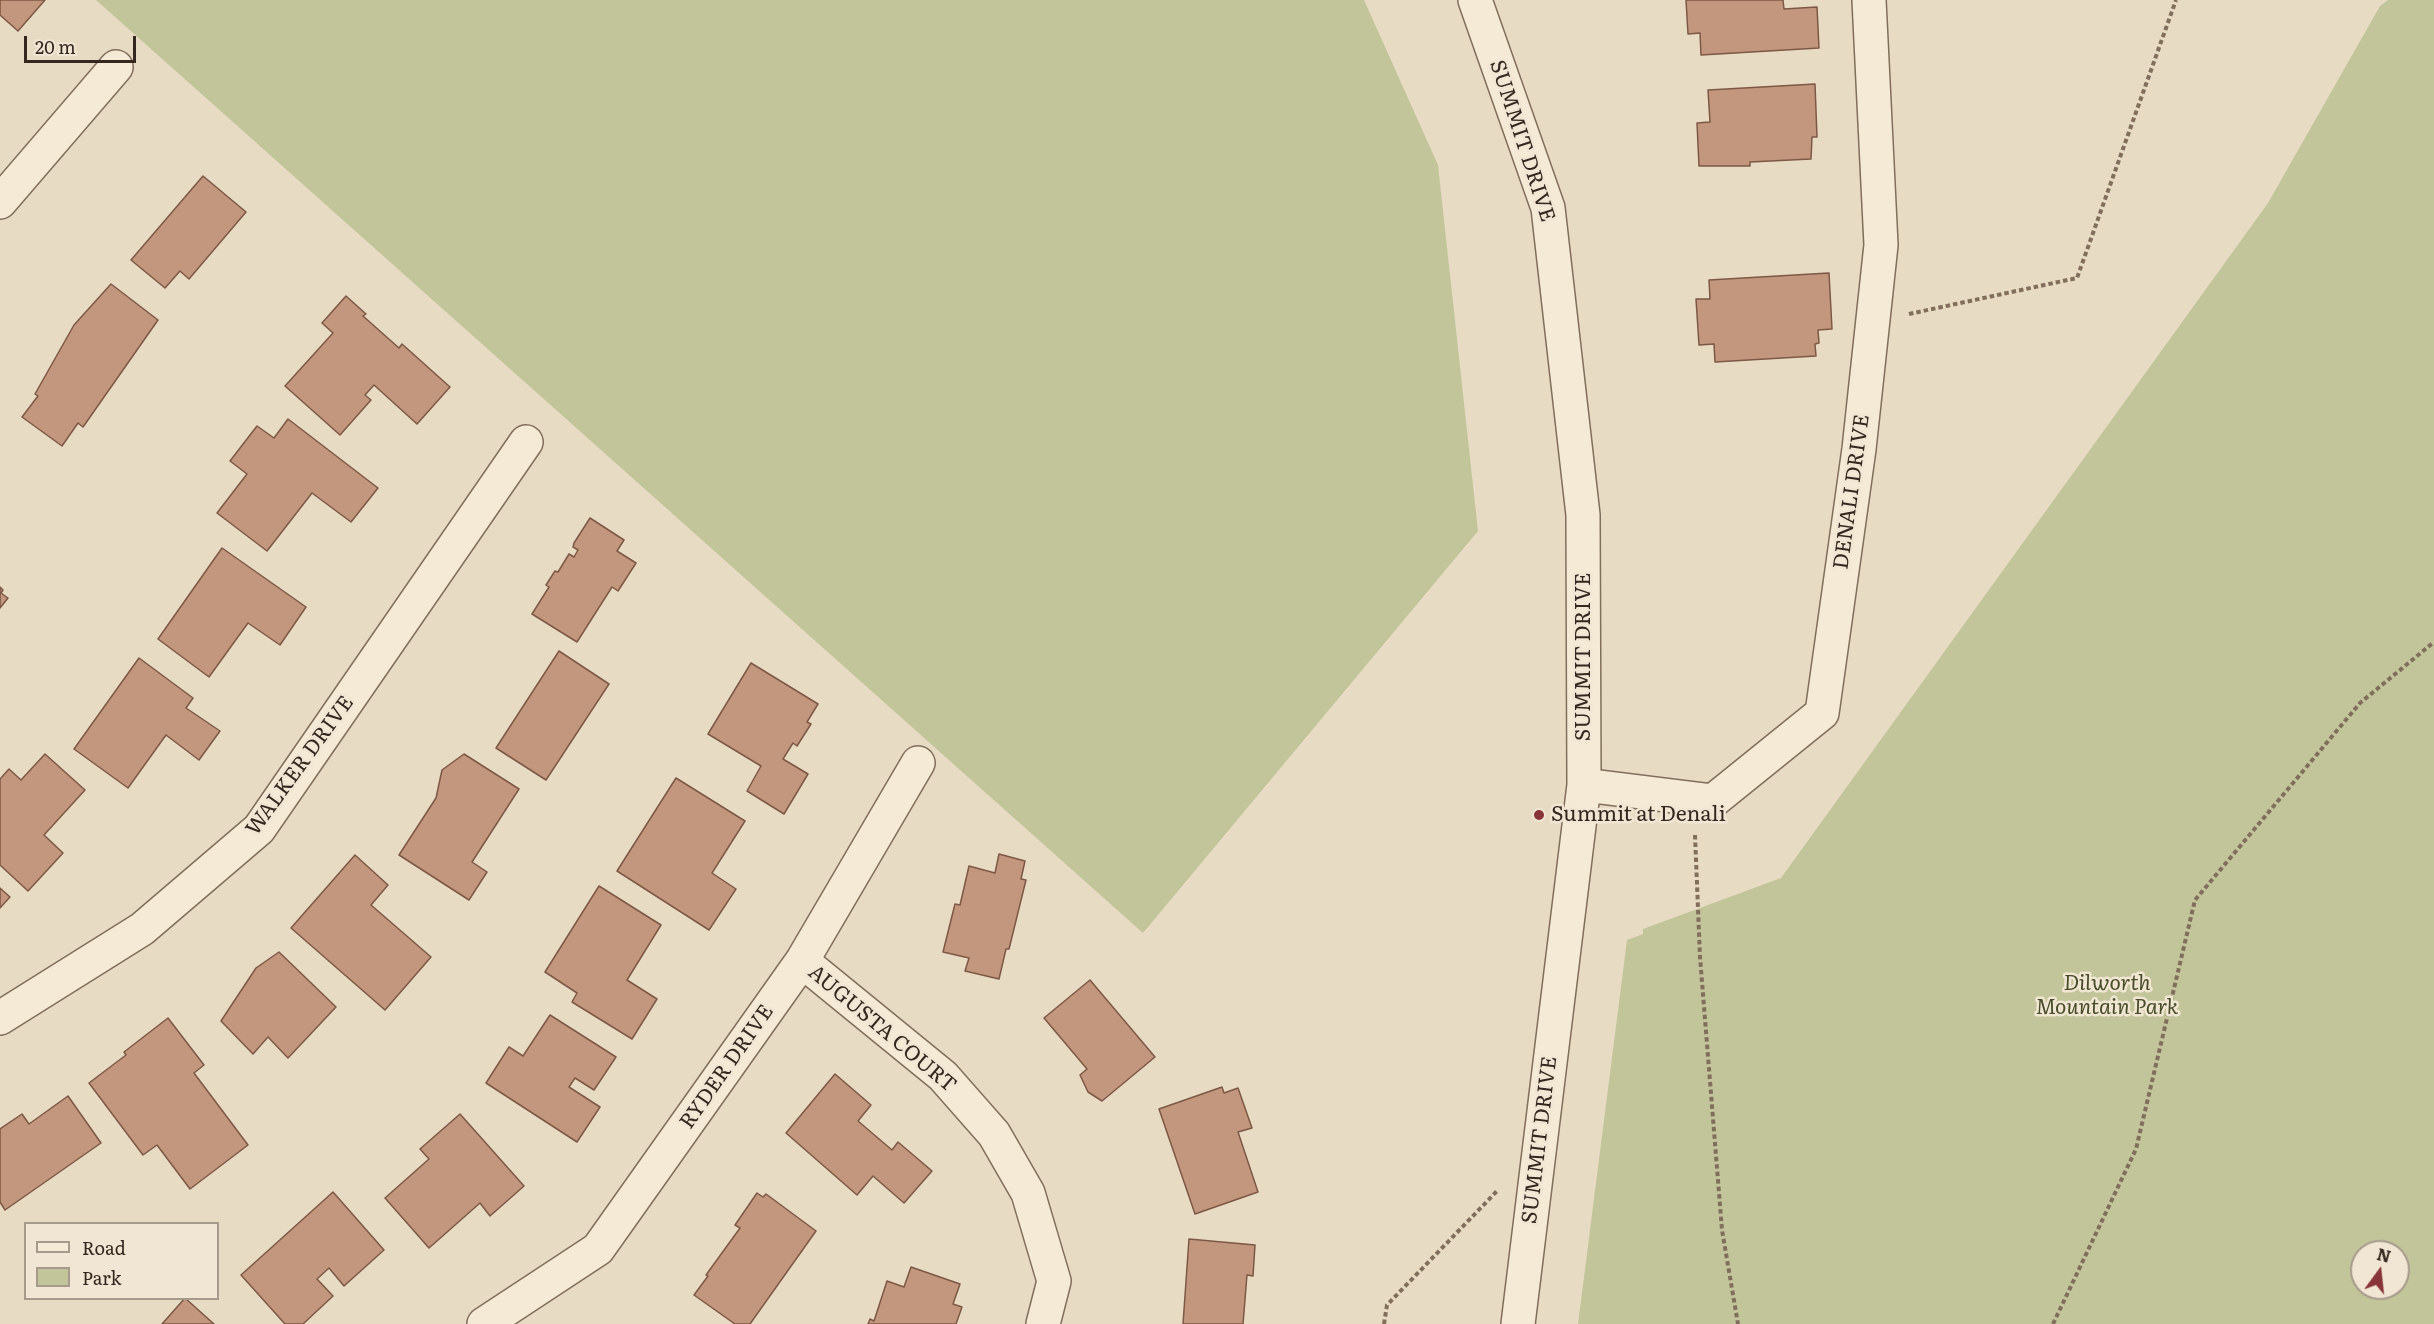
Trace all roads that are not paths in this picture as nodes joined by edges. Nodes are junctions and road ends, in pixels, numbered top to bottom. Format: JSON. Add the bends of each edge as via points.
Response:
{"nodes":[{"id":1,"x":1475,"y":0,"type":"edge"},
{"id":2,"x":1869,"y":0,"type":"edge"},
{"id":3,"x":116,"y":67,"type":"dead end"},
{"id":4,"x":0,"y":202,"type":"edge"},
{"id":5,"x":526,"y":442,"type":"dead end"},
{"id":6,"x":918,"y":763,"type":"dead end"},
{"id":7,"x":1584,"y":785,"type":"junction"},
{"id":8,"x":802,"y":961,"type":"junction"},
{"id":9,"x":0,"y":1018,"type":"edge"},
{"id":10,"x":484,"y":1324,"type":"edge"},
{"id":11,"x":1043,"y":1324,"type":"edge"},
{"id":12,"x":1518,"y":1324,"type":"edge"}],
"edges":[{"from":1,"to":7,"type":"street","name":"SUMMIT DRIVE","via":[[1548,208],[1583,515]]},
{"from":2,"to":7,"type":"street","name":"DENALI DRIVE","via":[[1881,245],[1859,449],[1822,713],[1713,801]]},
{"from":3,"to":4,"type":"street"},
{"from":5,"to":9,"type":"street","name":"WALKER DRIVE","via":[[259,829],[142,929]]},
{"from":6,"to":8,"type":"street","name":"RYDER DRIVE"},
{"from":7,"to":12,"type":"street","name":"SUMMIT DRIVE"},
{"from":8,"to":10,"type":"street","name":"RYDER DRIVE","via":[[598,1249]]},
{"from":8,"to":11,"type":"street","name":"AUGUSTA COURT","via":[[942,1076],[994,1134],[1028,1193],[1054,1281]]}]}
